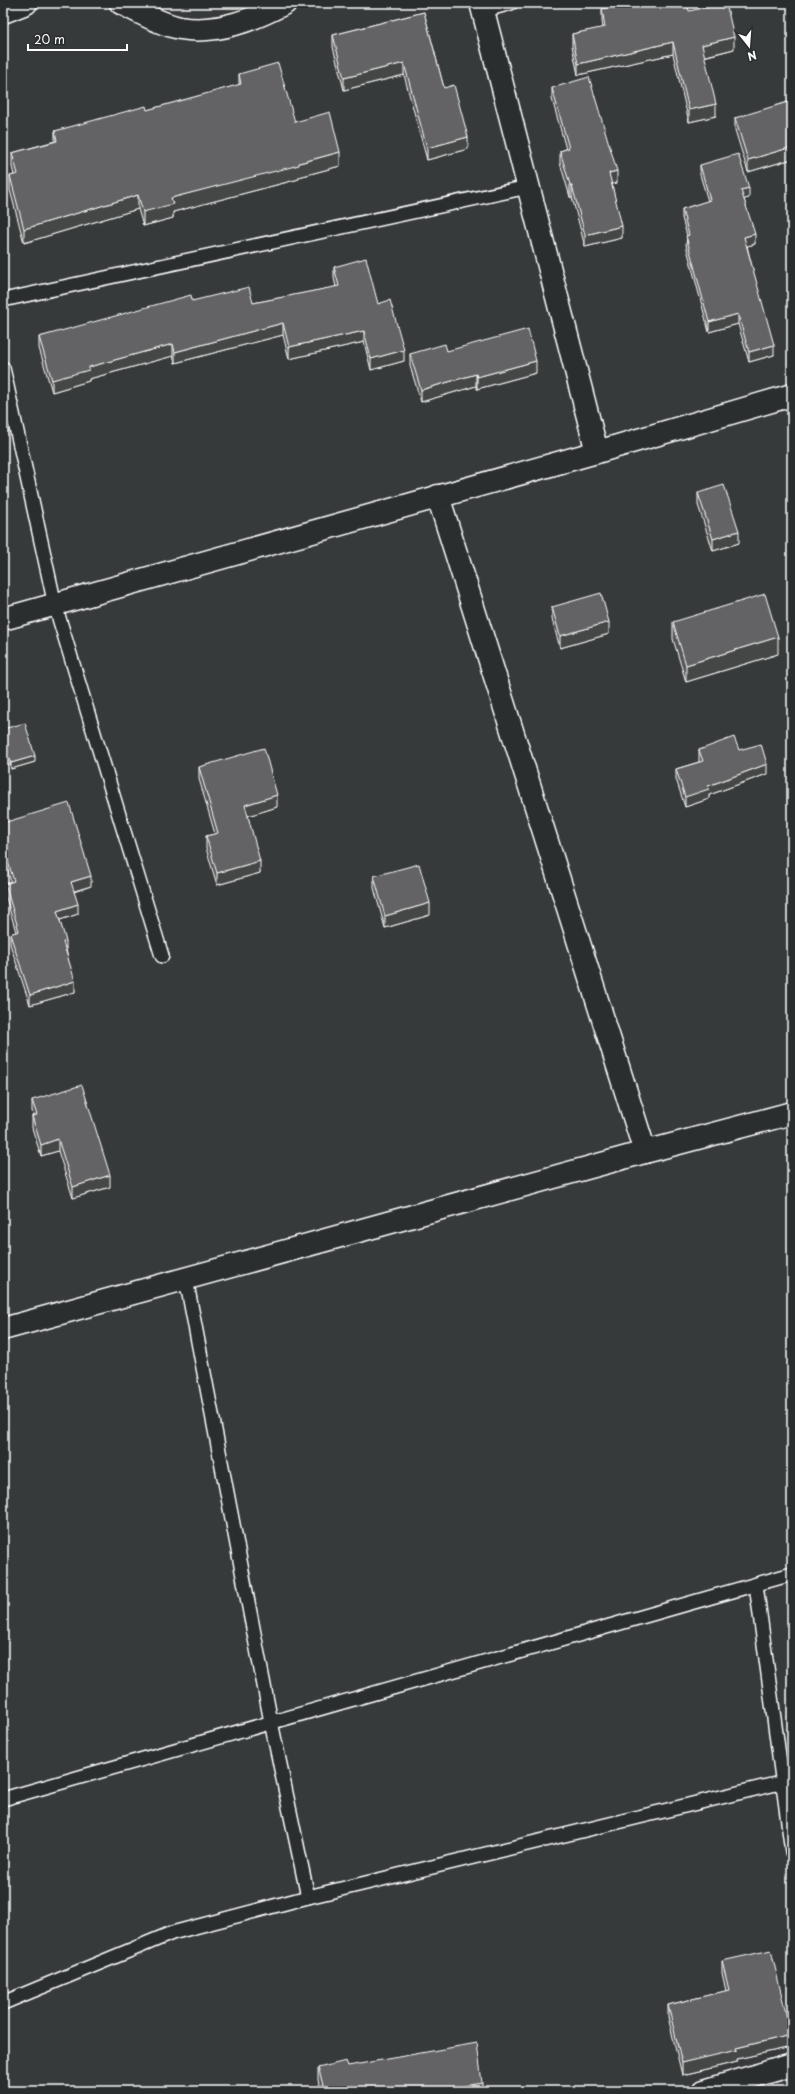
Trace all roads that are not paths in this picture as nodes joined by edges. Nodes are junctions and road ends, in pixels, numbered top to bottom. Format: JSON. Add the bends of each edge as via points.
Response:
{"nodes":[{"id":1,"x":26,"y":3,"type":"edge"},
{"id":2,"x":121,"y":3,"type":"edge"},
{"id":3,"x":285,"y":3,"type":"edge"},
{"id":4,"x":511,"y":3,"type":"edge"},
{"id":5,"x":482,"y":7,"type":"edge"},
{"id":6,"x":3,"y":12,"type":"edge"},
{"id":7,"x":528,"y":187,"type":"junction"},
{"id":8,"x":3,"y":300,"type":"edge"},
{"id":9,"x":3,"y":368,"type":"edge"},
{"id":10,"x":791,"y":400,"type":"edge"},
{"id":11,"x":597,"y":452,"type":"junction"},
{"id":12,"x":438,"y":496,"type":"junction"},
{"id":13,"x":55,"y":605,"type":"junction"},
{"id":14,"x":3,"y":619,"type":"edge"},
{"id":15,"x":162,"y":956,"type":"dead end"},
{"id":16,"x":792,"y":1114,"type":"edge"},
{"id":17,"x":645,"y":1152,"type":"junction"},
{"id":18,"x":186,"y":1279,"type":"junction"},
{"id":19,"x":3,"y":1329,"type":"edge"},
{"id":20,"x":792,"y":1574,"type":"edge"},
{"id":21,"x":756,"y":1585,"type":"junction"},
{"id":22,"x":271,"y":1722,"type":"junction"},
{"id":23,"x":787,"y":1781,"type":"edge"},
{"id":24,"x":3,"y":1799,"type":"edge"},
{"id":25,"x":792,"y":1852,"type":"edge"},
{"id":26,"x":308,"y":1897,"type":"junction"},
{"id":27,"x":3,"y":2003,"type":"edge"},
{"id":28,"x":792,"y":2065,"type":"edge"},
{"id":29,"x":704,"y":2091,"type":"edge"}],
"edges":[{"from":1,"to":6,"type":"street"},
{"from":2,"to":3,"type":"street","via":[[179,28],[210,30],[260,15]]},
{"from":4,"to":5,"type":"lane"},
{"from":5,"to":7,"type":"street"},
{"from":7,"to":8,"type":"lane"},
{"from":7,"to":11,"type":"street"},
{"from":9,"to":13,"type":"lane"},
{"from":10,"to":11,"type":"street"},
{"from":11,"to":12,"type":"street"},
{"from":12,"to":13,"type":"street"},
{"from":12,"to":17,"type":"street"},
{"from":13,"to":14,"type":"street"},
{"from":13,"to":15,"type":"lane"},
{"from":16,"to":17,"type":"street"},
{"from":17,"to":18,"type":"street"},
{"from":18,"to":19,"type":"street"},
{"from":18,"to":22,"type":"lane"},
{"from":20,"to":21,"type":"lane"},
{"from":21,"to":22,"type":"lane"},
{"from":21,"to":23,"type":"lane"},
{"from":22,"to":24,"type":"lane"},
{"from":22,"to":26,"type":"lane"},
{"from":23,"to":25,"type":"lane"},
{"from":23,"to":26,"type":"lane"},
{"from":26,"to":27,"type":"lane","via":[[172,1933]]},
{"from":28,"to":29,"type":"street"}]}
